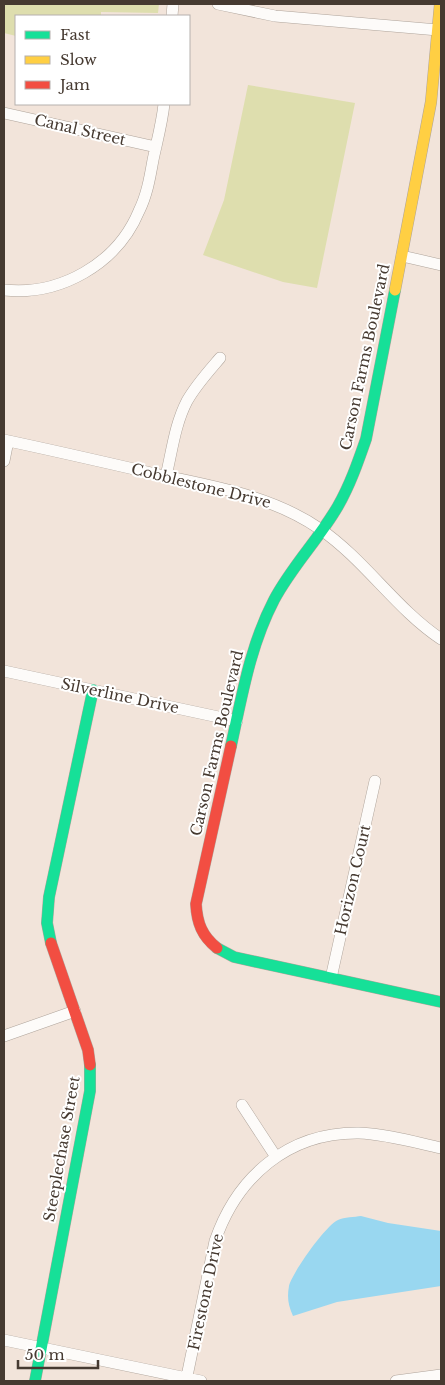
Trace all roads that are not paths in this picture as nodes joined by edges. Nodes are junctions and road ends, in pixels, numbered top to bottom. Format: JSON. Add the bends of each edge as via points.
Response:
{"nodes":[{"id":1,"x":218,"y":4,"type":"edge"},
{"id":2,"x":440,"y":4,"type":"edge"},
{"id":3,"x":438,"y":30,"type":"junction"},
{"id":4,"x":164,"y":105,"type":"edge"},
{"id":5,"x":436,"y":111,"type":"edge"},
{"id":6,"x":4,"y":113,"type":"edge"},
{"id":7,"x":156,"y":147,"type":"junction"},
{"id":8,"x":402,"y":256,"type":"junction"},
{"id":9,"x":441,"y":265,"type":"edge"},
{"id":10,"x":4,"y":290,"type":"edge"},
{"id":11,"x":220,"y":358,"type":"dead end"},
{"id":12,"x":6,"y":440,"type":"edge"},
{"id":13,"x":4,"y":461,"type":"edge"},
{"id":14,"x":166,"y":476,"type":"junction"},
{"id":15,"x":322,"y":530,"type":"junction"},
{"id":16,"x":441,"y":639,"type":"edge"},
{"id":17,"x":4,"y":671,"type":"edge"},
{"id":18,"x":93,"y":690,"type":"junction"},
{"id":19,"x":237,"y":721,"type":"junction"},
{"id":20,"x":375,"y":781,"type":"dead end"},
{"id":21,"x":331,"y":978,"type":"junction"},
{"id":22,"x":441,"y":1002,"type":"edge"},
{"id":23,"x":75,"y":1011,"type":"junction"},
{"id":24,"x":4,"y":1036,"type":"edge"},
{"id":25,"x":242,"y":1105,"type":"dead end"},
{"id":26,"x":441,"y":1148,"type":"edge"},
{"id":27,"x":276,"y":1158,"type":"junction"},
{"id":28,"x":4,"y":1340,"type":"edge"},
{"id":29,"x":41,"y":1348,"type":"junction"},
{"id":30,"x":441,"y":1375,"type":"edge"},
{"id":31,"x":187,"y":1380,"type":"edge"},
{"id":32,"x":35,"y":1381,"type":"edge"},
{"id":33,"x":201,"y":1381,"type":"edge"},
{"id":34,"x":396,"y":1381,"type":"edge"}],
"edges":[{"from":1,"to":3,"type":"street","via":[[276,16]]},
{"from":2,"to":3,"type":"street","name":"Carson Farms Boulevard"},
{"from":3,"to":5,"type":"street","name":"Carson Farms Boulevard"},
{"from":4,"to":7,"type":"street"},
{"from":5,"to":8,"type":"street","name":"Carson Farms Boulevard"},
{"from":6,"to":7,"type":"street","name":"Canal Street"},
{"from":7,"to":10,"type":"street","via":[[139,212],[123,238],[103,260],[82,274],[52,286]]},
{"from":8,"to":9,"type":"street"},
{"from":8,"to":15,"type":"street","name":"Carson Farms Boulevard","via":[[364,446],[350,483]]},
{"from":11,"to":14,"type":"street","via":[[186,402]]},
{"from":12,"to":13,"type":"street"},
{"from":12,"to":14,"type":"street","name":"Cobblestone Drive"},
{"from":14,"to":15,"type":"street","name":"Cobblestone Drive","via":[[252,496]]},
{"from":15,"to":16,"type":"street","name":"Cobblestone Drive"},
{"from":15,"to":19,"type":"street","name":"Carson Farms Boulevard","via":[[267,613],[251,657]]},
{"from":17,"to":18,"type":"street","name":"Silverline Drive"},
{"from":18,"to":19,"type":"street","name":"Silverline Drive"},
{"from":18,"to":23,"type":"street","name":"Steeplechase Street","via":[[49,898],[47,923],[51,945]]},
{"from":19,"to":21,"type":"street","name":"Carson Farms Boulevard","via":[[196,904],[199,927],[212,946],[234,957]]},
{"from":20,"to":21,"type":"street","name":"Horizon Court"},
{"from":21,"to":22,"type":"street","name":"Carson Farms Boulevard"},
{"from":23,"to":24,"type":"street"},
{"from":23,"to":29,"type":"street","name":"Steeplechase Street","via":[[88,1050],[90,1091]]},
{"from":25,"to":27,"type":"street"},
{"from":26,"to":27,"type":"street","name":"Firestone Drive","via":[[360,1133],[326,1136],[286,1150]]},
{"from":27,"to":31,"type":"street","name":"Firestone Drive","via":[[259,1170],[240,1191],[221,1224]]},
{"from":28,"to":29,"type":"street"},
{"from":29,"to":31,"type":"street"},
{"from":29,"to":32,"type":"street","name":"Steeplechase Street"},
{"from":30,"to":34,"type":"street"},
{"from":31,"to":33,"type":"street"}]}
